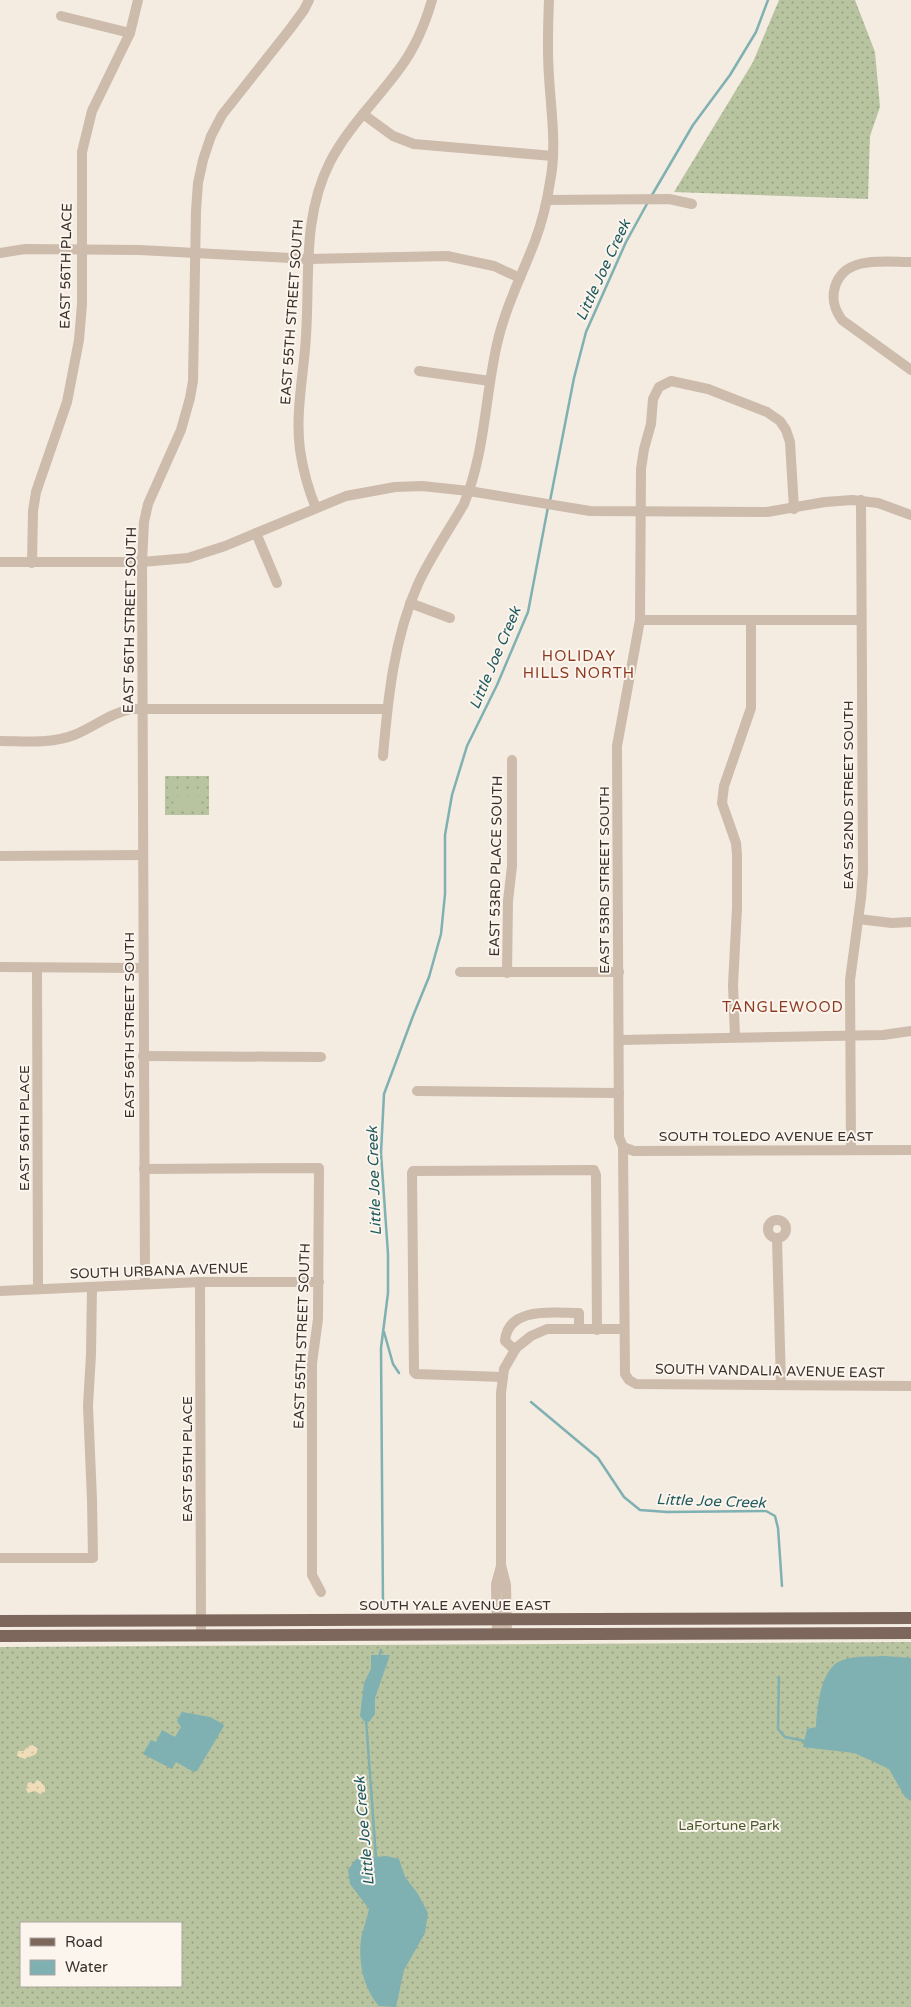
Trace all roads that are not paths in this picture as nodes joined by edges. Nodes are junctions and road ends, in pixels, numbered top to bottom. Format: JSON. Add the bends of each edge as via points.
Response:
{"nodes":[{"id":1,"x":138,"y":0,"type":"edge"},
{"id":2,"x":309,"y":0,"type":"edge"},
{"id":3,"x":432,"y":0,"type":"edge"},
{"id":4,"x":549,"y":0,"type":"edge"},
{"id":5,"x":62,"y":16,"type":"dead end"},
{"id":6,"x":130,"y":33,"type":"junction"},
{"id":7,"x":363,"y":114,"type":"junction"},
{"id":8,"x":553,"y":156,"type":"junction"},
{"id":9,"x":547,"y":200,"type":"junction"},
{"id":10,"x":692,"y":204,"type":"dead end"},
{"id":11,"x":82,"y":251,"type":"junction"},
{"id":12,"x":0,"y":253,"type":"edge"},
{"id":13,"x":196,"y":254,"type":"junction"},
{"id":14,"x":308,"y":259,"type":"junction"},
{"id":15,"x":911,"y":262,"type":"edge"},
{"id":16,"x":520,"y":278,"type":"junction"},
{"id":17,"x":911,"y":370,"type":"edge"},
{"id":18,"x":419,"y":372,"type":"dead end"},
{"id":19,"x":490,"y":381,"type":"junction"},
{"id":20,"x":469,"y":491,"type":"junction"},
{"id":21,"x":861,"y":500,"type":"junction"},
{"id":22,"x":316,"y":508,"type":"junction"},
{"id":23,"x":794,"y":508,"type":"junction"},
{"id":24,"x":640,"y":511,"type":"junction"},
{"id":25,"x":911,"y":515,"type":"edge"},
{"id":26,"x":256,"y":533,"type":"junction"},
{"id":27,"x":0,"y":562,"type":"edge"},
{"id":28,"x":142,"y":562,"type":"junction"},
{"id":29,"x":32,"y":563,"type":"junction"},
{"id":30,"x":277,"y":583,"type":"dead end"},
{"id":31,"x":410,"y":604,"type":"junction"},
{"id":32,"x":450,"y":618,"type":"dead end"},
{"id":33,"x":640,"y":620,"type":"junction"},
{"id":34,"x":751,"y":620,"type":"junction"},
{"id":35,"x":861,"y":620,"type":"junction"},
{"id":36,"x":142,"y":708,"type":"junction"},
{"id":37,"x":387,"y":709,"type":"junction"},
{"id":38,"x":0,"y":741,"type":"edge"},
{"id":39,"x":384,"y":756,"type":"dead end"},
{"id":40,"x":512,"y":760,"type":"dead end"},
{"id":41,"x":143,"y":855,"type":"junction"},
{"id":42,"x":0,"y":856,"type":"edge"},
{"id":43,"x":858,"y":918,"type":"junction"},
{"id":44,"x":911,"y":922,"type":"edge"},
{"id":45,"x":0,"y":967,"type":"edge"},
{"id":46,"x":37,"y":968,"type":"junction"},
{"id":47,"x":143,"y":968,"type":"junction"},
{"id":48,"x":460,"y":972,"type":"dead end"},
{"id":49,"x":619,"y":972,"type":"junction"},
{"id":50,"x":507,"y":973,"type":"junction"},
{"id":51,"x":911,"y":1032,"type":"edge"},
{"id":52,"x":851,"y":1035,"type":"junction"},
{"id":53,"x":735,"y":1037,"type":"junction"},
{"id":54,"x":619,"y":1040,"type":"junction"},
{"id":55,"x":143,"y":1056,"type":"junction"},
{"id":56,"x":320,"y":1057,"type":"dead end"},
{"id":57,"x":416,"y":1092,"type":"dead end"},
{"id":58,"x":619,"y":1093,"type":"junction"},
{"id":59,"x":623,"y":1147,"type":"junction"},
{"id":60,"x":851,"y":1150,"type":"junction"},
{"id":61,"x":911,"y":1150,"type":"edge"},
{"id":62,"x":144,"y":1169,"type":"junction"},
{"id":63,"x":777,"y":1238,"type":"dead end"},
{"id":64,"x":200,"y":1282,"type":"junction"},
{"id":65,"x":319,"y":1282,"type":"junction"},
{"id":66,"x":145,"y":1284,"type":"junction"},
{"id":67,"x":92,"y":1287,"type":"junction"},
{"id":68,"x":38,"y":1289,"type":"junction"},
{"id":69,"x":0,"y":1291,"type":"edge"},
{"id":70,"x":579,"y":1329,"type":"junction"},
{"id":71,"x":624,"y":1329,"type":"junction"},
{"id":72,"x":597,"y":1330,"type":"junction"},
{"id":73,"x":515,"y":1350,"type":"junction"},
{"id":74,"x":503,"y":1377,"type":"junction"},
{"id":75,"x":629,"y":1380,"type":"joint"},
{"id":76,"x":780,"y":1384,"type":"junction"},
{"id":77,"x":911,"y":1386,"type":"edge"},
{"id":78,"x":0,"y":1558,"type":"edge"},
{"id":79,"x":321,"y":1592,"type":"dead end"},
{"id":80,"x":911,"y":1618,"type":"edge"},
{"id":81,"x":502,"y":1619,"type":"junction"},
{"id":82,"x":201,"y":1620,"type":"junction"},
{"id":83,"x":0,"y":1621,"type":"edge"},
{"id":84,"x":911,"y":1633,"type":"edge"},
{"id":85,"x":502,"y":1634,"type":"junction"},
{"id":86,"x":201,"y":1635,"type":"junction"},
{"id":87,"x":0,"y":1636,"type":"edge"}],
"edges":[{"from":1,"to":6,"type":"street","name":"EAST 56TH PLACE"},
{"from":2,"to":13,"type":"street","name":"EAST 56TH STREET SOUTH","via":[[222,115],[211,136],[198,183]]},
{"from":3,"to":7,"type":"street","name":"EAST 55TH STREET SOUTH","via":[[426,21],[409,54]]},
{"from":4,"to":8,"type":"street"},
{"from":5,"to":6,"type":"street"},
{"from":6,"to":11,"type":"street","name":"EAST 56TH PLACE","via":[[92,111],[86,132],[81,173]]},
{"from":7,"to":8,"type":"street","via":[[393,136],[414,144]]},
{"from":7,"to":14,"type":"street","name":"EAST 55TH STREET SOUTH","via":[[341,142],[320,185],[311,221]]},
{"from":8,"to":9,"type":"street"},
{"from":9,"to":10,"type":"street","via":[[669,199]]},
{"from":9,"to":16,"type":"street"},
{"from":11,"to":12,"type":"street","via":[[25,249]]},
{"from":11,"to":13,"type":"street","via":[[140,250]]},
{"from":11,"to":29,"type":"street","name":"EAST 56TH PLACE","via":[[82,304],[74,372],[36,492]]},
{"from":13,"to":14,"type":"street"},
{"from":13,"to":28,"type":"street","name":"EAST 56TH STREET SOUTH","via":[[194,364],[190,398],[148,504]]},
{"from":14,"to":16,"type":"street","via":[[447,256],[494,266]]},
{"from":14,"to":22,"type":"street","name":"EAST 55TH STREET SOUTH","via":[[299,426],[304,471]]},
{"from":15,"to":17,"type":"street","via":[[854,265],[840,276],[833,299],[842,320]]},
{"from":16,"to":19,"type":"street","via":[[498,338]]},
{"from":18,"to":19,"type":"street"},
{"from":19,"to":20,"type":"street","via":[[480,449]]},
{"from":20,"to":22,"type":"street","via":[[395,487],[346,496]]},
{"from":20,"to":24,"type":"street","via":[[590,510]]},
{"from":20,"to":31,"type":"street"},
{"from":21,"to":23,"type":"street"},
{"from":21,"to":25,"type":"street"},
{"from":21,"to":35,"type":"street","name":"EAST 52ND STREET SOUTH"},
{"from":22,"to":26,"type":"street"},
{"from":23,"to":24,"type":"street","via":[[767,512]]},
{"from":23,"to":24,"type":"street","name":"EAST 53RD STREET SOUTH","via":[[790,442],[780,421],[768,412],[708,389],[671,381],[663,384],[653,399],[651,424],[642,458]]},
{"from":24,"to":33,"type":"street","name":"EAST 53RD STREET SOUTH"},
{"from":26,"to":28,"type":"street","via":[[188,558]]},
{"from":26,"to":30,"type":"street"},
{"from":27,"to":29,"type":"street"},
{"from":28,"to":29,"type":"street"},
{"from":28,"to":36,"type":"street","name":"EAST 56TH STREET SOUTH"},
{"from":31,"to":32,"type":"street"},
{"from":31,"to":37,"type":"street","via":[[399,640]]},
{"from":33,"to":34,"type":"street"},
{"from":33,"to":49,"type":"street","name":"EAST 53RD STREET SOUTH","via":[[617,746]]},
{"from":34,"to":35,"type":"street"},
{"from":34,"to":53,"type":"street","via":[[749,717],[724,786],[722,803],[737,855],[733,985]]},
{"from":35,"to":43,"type":"street","name":"EAST 52ND STREET SOUTH","via":[[863,853]]},
{"from":36,"to":37,"type":"street"},
{"from":36,"to":38,"type":"street","via":[[112,714],[64,739]]},
{"from":36,"to":41,"type":"street","name":"EAST 56TH STREET SOUTH"},
{"from":37,"to":39,"type":"street"},
{"from":40,"to":50,"type":"street","name":"EAST 53RD PLACE SOUTH"},
{"from":41,"to":42,"type":"street"},
{"from":41,"to":47,"type":"street","name":"EAST 56TH STREET SOUTH"},
{"from":43,"to":44,"type":"street"},
{"from":43,"to":52,"type":"street","name":"EAST 52ND STREET SOUTH","via":[[850,980]]},
{"from":45,"to":46,"type":"street"},
{"from":46,"to":47,"type":"street"},
{"from":46,"to":68,"type":"street","name":"EAST 56TH PLACE"},
{"from":47,"to":55,"type":"street","name":"EAST 56TH STREET SOUTH"},
{"from":48,"to":50,"type":"street"},
{"from":49,"to":50,"type":"street"},
{"from":49,"to":54,"type":"street","name":"EAST 53RD STREET SOUTH"},
{"from":51,"to":52,"type":"street"},
{"from":52,"to":53,"type":"street"},
{"from":52,"to":60,"type":"street","name":"EAST 52ND STREET SOUTH"},
{"from":53,"to":54,"type":"street"},
{"from":54,"to":58,"type":"street","name":"EAST 53RD STREET SOUTH"},
{"from":55,"to":56,"type":"street"},
{"from":55,"to":62,"type":"street","name":"EAST 56TH STREET SOUTH"},
{"from":57,"to":58,"type":"street"},
{"from":58,"to":59,"type":"street","name":"EAST 53RD STREET SOUTH","via":[[619,1137]]},
{"from":59,"to":60,"type":"street","name":"SOUTH TOLEDO AVENUE EAST","via":[[634,1151]]},
{"from":59,"to":71,"type":"street","name":"EAST 53RD STREET SOUTH"},
{"from":60,"to":61,"type":"street","name":"SOUTH TOLEDO AVENUE EAST"},
{"from":62,"to":65,"type":"street","name":"EAST 55TH STREET SOUTH","via":[[319,1168]]},
{"from":62,"to":66,"type":"street","name":"EAST 56TH STREET SOUTH"},
{"from":63,"to":76,"type":"street"},
{"from":64,"to":65,"type":"street","name":"SOUTH URBANA AVENUE"},
{"from":64,"to":66,"type":"street","name":"SOUTH URBANA AVENUE"},
{"from":64,"to":82,"type":"street","name":"EAST 55TH PLACE"},
{"from":65,"to":79,"type":"street","name":"EAST 55TH STREET SOUTH","via":[[312,1363],[312,1575]]},
{"from":66,"to":67,"type":"street","name":"SOUTH URBANA AVENUE"},
{"from":67,"to":68,"type":"street","name":"SOUTH URBANA AVENUE"},
{"from":67,"to":78,"type":"street","via":[[88,1406],[92,1558]]},
{"from":68,"to":69,"type":"street","name":"SOUTH URBANA AVENUE"},
{"from":70,"to":72,"type":"street"},
{"from":70,"to":73,"type":"street","via":[[547,1329],[530,1336]]},
{"from":70,"to":73,"type":"street","via":[[579,1313],[522,1316],[506,1332],[505,1341]]},
{"from":71,"to":72,"type":"street"},
{"from":71,"to":75,"type":"street","name":"EAST 53RD STREET SOUTH","via":[[625,1374]]},
{"from":72,"to":74,"type":"street","via":[[594,1170],[413,1171],[414,1372]]},
{"from":73,"to":74,"type":"street"},
{"from":74,"to":81,"type":"street","via":[[501,1566],[506,1585]]},
{"from":75,"to":76,"type":"street","name":"SOUTH VANDALIA AVENUE EAST","via":[[636,1384]]},
{"from":76,"to":77,"type":"street","name":"SOUTH VANDALIA AVENUE EAST"},
{"from":80,"to":81,"type":"main road","name":"SOUTH YALE AVENUE EAST"},
{"from":81,"to":82,"type":"main road","name":"SOUTH YALE AVENUE EAST"},
{"from":81,"to":85,"type":"street"},
{"from":82,"to":83,"type":"main road","name":"SOUTH YALE AVENUE EAST"},
{"from":82,"to":86,"type":"street","name":"EAST 55TH PLACE"},
{"from":84,"to":85,"type":"main road"},
{"from":85,"to":86,"type":"main road"},
{"from":86,"to":87,"type":"main road"}]}
